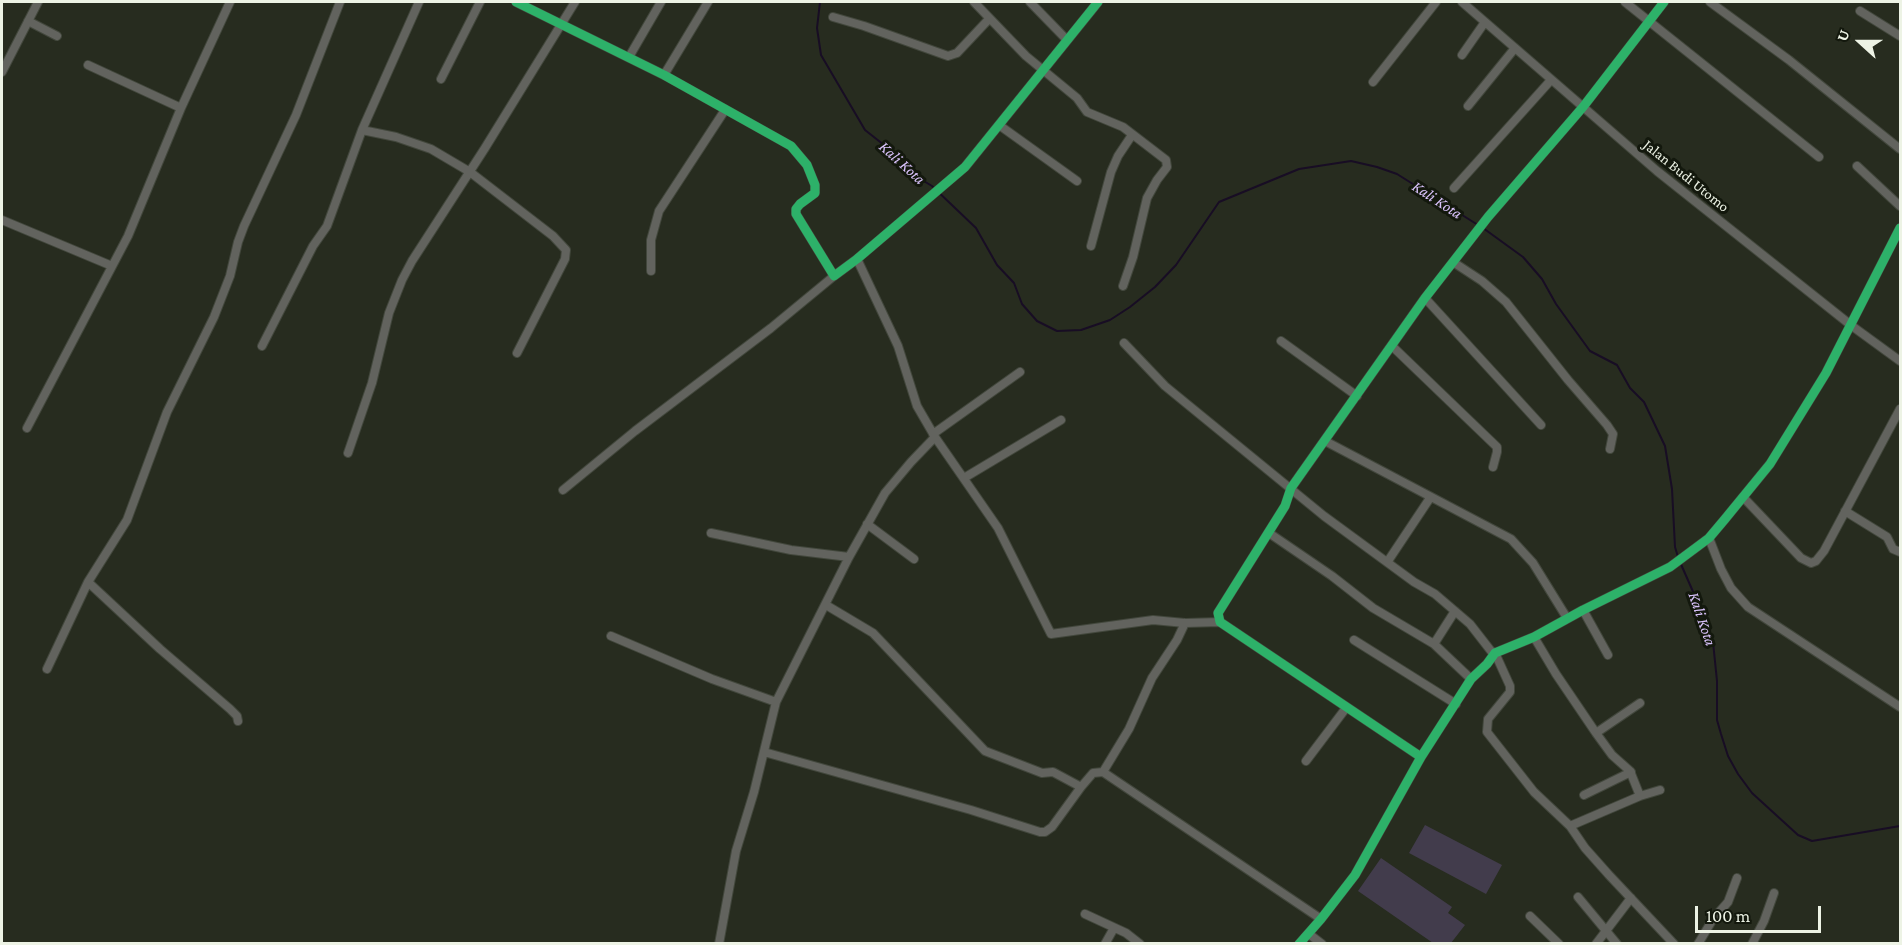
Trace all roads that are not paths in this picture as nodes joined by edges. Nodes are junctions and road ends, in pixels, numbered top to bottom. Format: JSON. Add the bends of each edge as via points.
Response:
{"nodes":[{"id":1,"x":38,"y":2,"type":"edge"},
{"id":2,"x":230,"y":2,"type":"edge"},
{"id":3,"x":340,"y":2,"type":"edge"},
{"id":4,"x":419,"y":2,"type":"edge"},
{"id":5,"x":480,"y":2,"type":"edge"},
{"id":6,"x":516,"y":2,"type":"edge"},
{"id":7,"x":575,"y":2,"type":"edge"},
{"id":8,"x":661,"y":2,"type":"edge"},
{"id":9,"x":708,"y":2,"type":"edge"},
{"id":10,"x":974,"y":2,"type":"edge"},
{"id":11,"x":1030,"y":2,"type":"edge"},
{"id":12,"x":1098,"y":2,"type":"edge"},
{"id":13,"x":1436,"y":2,"type":"edge"},
{"id":14,"x":1462,"y":2,"type":"edge"},
{"id":15,"x":1625,"y":2,"type":"edge"},
{"id":16,"x":1664,"y":2,"type":"edge"},
{"id":17,"x":1710,"y":2,"type":"edge"},
{"id":18,"x":1860,"y":11,"type":"dead end"},
{"id":19,"x":832,"y":17,"type":"dead end"},
{"id":20,"x":989,"y":19,"type":"junction"},
{"id":21,"x":28,"y":21,"type":"junction"},
{"id":22,"x":1485,"y":22,"type":"junction"},
{"id":23,"x":1648,"y":22,"type":"junction"},
{"id":24,"x":563,"y":23,"type":"junction"},
{"id":25,"x":57,"y":36,"type":"dead end"},
{"id":26,"x":1900,"y":36,"type":"edge"},
{"id":27,"x":1067,"y":40,"type":"junction"},
{"id":28,"x":1515,"y":48,"type":"junction"},
{"id":29,"x":1462,"y":55,"type":"dead end"},
{"id":30,"x":629,"y":57,"type":"junction"},
{"id":31,"x":88,"y":65,"type":"dead end"},
{"id":32,"x":1043,"y":71,"type":"junction"},
{"id":33,"x":2,"y":72,"type":"edge"},
{"id":34,"x":664,"y":75,"type":"junction"},
{"id":35,"x":441,"y":79,"type":"dead end"},
{"id":36,"x":1551,"y":80,"type":"junction"},
{"id":37,"x":1373,"y":82,"type":"dead end"},
{"id":38,"x":1468,"y":106,"type":"dead end"},
{"id":39,"x":1583,"y":107,"type":"junction"},
{"id":40,"x":181,"y":108,"type":"junction"},
{"id":41,"x":725,"y":110,"type":"junction"},
{"id":42,"x":999,"y":125,"type":"junction"},
{"id":43,"x":362,"y":130,"type":"junction"},
{"id":44,"x":1132,"y":135,"type":"junction"},
{"id":45,"x":1900,"y":148,"type":"edge"},
{"id":46,"x":1819,"y":157,"type":"dead end"},
{"id":47,"x":1857,"y":165,"type":"dead end"},
{"id":48,"x":470,"y":172,"type":"junction"},
{"id":49,"x":1077,"y":181,"type":"dead end"},
{"id":50,"x":1454,"y":188,"type":"dead end"},
{"id":51,"x":1900,"y":206,"type":"edge"},
{"id":52,"x":2,"y":220,"type":"edge"},
{"id":53,"x":1900,"y":228,"type":"edge"},
{"id":54,"x":1091,"y":246,"type":"dead end"},
{"id":55,"x":857,"y":259,"type":"junction"},
{"id":56,"x":1453,"y":262,"type":"junction"},
{"id":57,"x":112,"y":266,"type":"junction"},
{"id":58,"x":651,"y":271,"type":"dead end"},
{"id":59,"x":834,"y":276,"type":"junction"},
{"id":60,"x":1123,"y":286,"type":"dead end"},
{"id":61,"x":1425,"y":298,"type":"junction"},
{"id":62,"x":1852,"y":326,"type":"junction"},
{"id":63,"x":1281,"y":341,"type":"dead end"},
{"id":64,"x":1124,"y":343,"type":"dead end"},
{"id":65,"x":1392,"y":345,"type":"junction"},
{"id":66,"x":262,"y":346,"type":"dead end"},
{"id":67,"x":517,"y":353,"type":"dead end"},
{"id":68,"x":1900,"y":361,"type":"edge"},
{"id":69,"x":1020,"y":372,"type":"dead end"},
{"id":70,"x":1357,"y":396,"type":"junction"},
{"id":71,"x":1900,"y":409,"type":"edge"},
{"id":72,"x":1061,"y":420,"type":"dead end"},
{"id":73,"x":1541,"y":426,"type":"dead end"},
{"id":74,"x":27,"y":428,"type":"dead end"},
{"id":75,"x":934,"y":435,"type":"junction"},
{"id":76,"x":1325,"y":441,"type":"junction"},
{"id":77,"x":1610,"y":449,"type":"dead end"},
{"id":78,"x":348,"y":453,"type":"dead end"},
{"id":79,"x":1493,"y":467,"type":"dead end"},
{"id":80,"x":964,"y":478,"type":"junction"},
{"id":81,"x":1291,"y":488,"type":"junction"},
{"id":82,"x":563,"y":490,"type":"dead end"},
{"id":83,"x":1743,"y":497,"type":"junction"},
{"id":84,"x":1430,"y":498,"type":"junction"},
{"id":85,"x":1845,"y":511,"type":"junction"},
{"id":86,"x":867,"y":524,"type":"junction"},
{"id":87,"x":1269,"y":532,"type":"junction"},
{"id":88,"x":711,"y":533,"type":"dead end"},
{"id":89,"x":1709,"y":538,"type":"junction"},
{"id":90,"x":1900,"y":552,"type":"edge"},
{"id":91,"x":849,"y":557,"type":"junction"},
{"id":92,"x":914,"y":559,"type":"dead end"},
{"id":93,"x":1388,"y":561,"type":"junction"},
{"id":94,"x":88,"y":582,"type":"junction"},
{"id":95,"x":826,"y":604,"type":"junction"},
{"id":96,"x":1583,"y":610,"type":"junction"},
{"id":97,"x":1455,"y":611,"type":"junction"},
{"id":98,"x":1567,"y":618,"type":"junction"},
{"id":99,"x":1220,"y":622,"type":"junction"},
{"id":100,"x":1185,"y":623,"type":"junction"},
{"id":101,"x":611,"y":636,"type":"dead end"},
{"id":102,"x":1534,"y":638,"type":"junction"},
{"id":103,"x":1354,"y":640,"type":"dead end"},
{"id":104,"x":1434,"y":644,"type":"junction"},
{"id":105,"x":1495,"y":654,"type":"junction"},
{"id":106,"x":1608,"y":655,"type":"dead end"},
{"id":107,"x":47,"y":669,"type":"dead end"},
{"id":108,"x":1471,"y":679,"type":"junction"},
{"id":109,"x":776,"y":702,"type":"junction"},
{"id":110,"x":1640,"y":703,"type":"dead end"},
{"id":111,"x":1456,"y":704,"type":"junction"},
{"id":112,"x":1900,"y":707,"type":"edge"},
{"id":113,"x":1346,"y":708,"type":"junction"},
{"id":114,"x":238,"y":721,"type":"dead end"},
{"id":115,"x":1596,"y":733,"type":"junction"},
{"id":116,"x":764,"y":752,"type":"junction"},
{"id":117,"x":1421,"y":757,"type":"junction"},
{"id":118,"x":1306,"y":761,"type":"dead end"},
{"id":119,"x":1103,"y":772,"type":"junction"},
{"id":120,"x":1631,"y":772,"type":"junction"},
{"id":121,"x":1081,"y":787,"type":"junction"},
{"id":122,"x":1660,"y":790,"type":"dead end"},
{"id":123,"x":1584,"y":795,"type":"dead end"},
{"id":124,"x":1640,"y":796,"type":"junction"},
{"id":125,"x":1570,"y":826,"type":"junction"},
{"id":126,"x":1737,"y":878,"type":"dead end"},
{"id":127,"x":1774,"y":893,"type":"dead end"},
{"id":128,"x":1578,"y":897,"type":"dead end"},
{"id":129,"x":1631,"y":898,"type":"junction"},
{"id":130,"x":1085,"y":914,"type":"dead end"},
{"id":131,"x":1530,"y":916,"type":"dead end"},
{"id":132,"x":1321,"y":919,"type":"junction"},
{"id":133,"x":1114,"y":928,"type":"junction"},
{"id":134,"x":1606,"y":929,"type":"junction"},
{"id":135,"x":1309,"y":934,"type":"junction"},
{"id":136,"x":719,"y":944,"type":"edge"},
{"id":137,"x":1105,"y":944,"type":"edge"},
{"id":138,"x":1140,"y":944,"type":"edge"},
{"id":139,"x":1299,"y":944,"type":"edge"},
{"id":140,"x":1322,"y":944,"type":"edge"},
{"id":141,"x":1559,"y":944,"type":"edge"},
{"id":142,"x":1596,"y":944,"type":"edge"},
{"id":143,"x":1617,"y":944,"type":"edge"},
{"id":144,"x":1674,"y":944,"type":"edge"},
{"id":145,"x":1698,"y":944,"type":"edge"},
{"id":146,"x":1752,"y":944,"type":"edge"}],
"edges":[{"from":1,"to":21,"type":"street"},
{"from":2,"to":40,"type":"street"},
{"from":3,"to":94,"type":"street","via":[[296,115],[244,226],[214,317],[167,412],[127,520]]},
{"from":4,"to":43,"type":"street"},
{"from":5,"to":35,"type":"street"},
{"from":6,"to":24,"type":"street"},
{"from":7,"to":24,"type":"street"},
{"from":8,"to":30,"type":"street"},
{"from":9,"to":34,"type":"street"},
{"from":10,"to":20,"type":"street"},
{"from":11,"to":27,"type":"street"},
{"from":12,"to":27,"type":"street"},
{"from":13,"to":37,"type":"street"},
{"from":14,"to":22,"type":"street","name":"Jalan Budi Utomo"},
{"from":15,"to":23,"type":"street"},
{"from":16,"to":23,"type":"street"},
{"from":17,"to":45,"type":"street"},
{"from":18,"to":26,"type":"street"},
{"from":19,"to":20,"type":"street","via":[[948,56],[957,53]]},
{"from":20,"to":32,"type":"street"},
{"from":21,"to":25,"type":"street"},
{"from":21,"to":33,"type":"street"},
{"from":22,"to":28,"type":"street","name":"Jalan Budi Utomo"},
{"from":22,"to":29,"type":"street"},
{"from":23,"to":39,"type":"street"},
{"from":23,"to":46,"type":"street"},
{"from":24,"to":30,"type":"street"},
{"from":24,"to":48,"type":"street"},
{"from":27,"to":32,"type":"street"},
{"from":28,"to":36,"type":"street","name":"Jalan Budi Utomo"},
{"from":28,"to":38,"type":"street"},
{"from":30,"to":34,"type":"street"},
{"from":31,"to":40,"type":"street"},
{"from":32,"to":42,"type":"street"},
{"from":32,"to":44,"type":"street","via":[[1077,98],[1087,112]]},
{"from":34,"to":41,"type":"street"},
{"from":36,"to":39,"type":"street","name":"Jalan Budi Utomo"},
{"from":36,"to":50,"type":"street"},
{"from":39,"to":56,"type":"street"},
{"from":39,"to":62,"type":"street","name":"Jalan Budi Utomo"},
{"from":40,"to":57,"type":"street"},
{"from":41,"to":58,"type":"street","via":[[659,211],[651,240]]},
{"from":41,"to":59,"type":"street","via":[[791,146],[807,165],[815,193],[800,204],[796,214]]},
{"from":42,"to":49,"type":"street"},
{"from":42,"to":55,"type":"street","via":[[949,182]]},
{"from":43,"to":48,"type":"street","via":[[431,149]]},
{"from":43,"to":66,"type":"street","via":[[327,226]]},
{"from":44,"to":54,"type":"street","via":[[1111,172]]},
{"from":44,"to":60,"type":"street","via":[[1166,160],[1167,167],[1147,198]]},
{"from":47,"to":51,"type":"street"},
{"from":48,"to":67,"type":"street","via":[[566,250]]},
{"from":48,"to":78,"type":"street","via":[[412,261],[394,298],[372,383]]},
{"from":52,"to":57,"type":"street"},
{"from":53,"to":62,"type":"street"},
{"from":55,"to":59,"type":"street"},
{"from":55,"to":75,"type":"street","via":[[898,346],[917,406]]},
{"from":56,"to":61,"type":"street"},
{"from":56,"to":77,"type":"street","via":[[1506,302],[1607,425],[1613,434]]},
{"from":57,"to":74,"type":"street"},
{"from":59,"to":82,"type":"street"},
{"from":61,"to":65,"type":"street"},
{"from":61,"to":73,"type":"street"},
{"from":62,"to":68,"type":"street","name":"Jalan Budi Utomo"},
{"from":62,"to":83,"type":"street","via":[[1785,442]]},
{"from":63,"to":70,"type":"street"},
{"from":64,"to":81,"type":"street","via":[[1165,386]]},
{"from":65,"to":70,"type":"street"},
{"from":65,"to":79,"type":"street","via":[[1497,447]]},
{"from":69,"to":75,"type":"street"},
{"from":70,"to":76,"type":"street"},
{"from":71,"to":85,"type":"street"},
{"from":72,"to":80,"type":"street"},
{"from":75,"to":80,"type":"street"},
{"from":75,"to":86,"type":"street","via":[[885,493]]},
{"from":76,"to":81,"type":"street"},
{"from":76,"to":84,"type":"street"},
{"from":80,"to":100,"type":"street","via":[[998,528],[1051,634],[1153,620]]},
{"from":81,"to":87,"type":"street"},
{"from":81,"to":93,"type":"street"},
{"from":83,"to":85,"type":"street","via":[[1801,558],[1811,563],[1824,551]]},
{"from":83,"to":89,"type":"street"},
{"from":84,"to":93,"type":"street"},
{"from":84,"to":98,"type":"street","via":[[1511,539],[1533,563]]},
{"from":85,"to":90,"type":"street","via":[[1887,537],[1892,548]]},
{"from":86,"to":91,"type":"street"},
{"from":86,"to":92,"type":"street"},
{"from":87,"to":99,"type":"street","via":[[1219,610]]},
{"from":87,"to":104,"type":"street","via":[[1373,608]]},
{"from":88,"to":91,"type":"street","via":[[791,550]]},
{"from":89,"to":96,"type":"street","via":[[1670,567]]},
{"from":89,"to":112,"type":"street","via":[[1731,588],[1748,607]]},
{"from":91,"to":95,"type":"street"},
{"from":93,"to":97,"type":"street"},
{"from":94,"to":107,"type":"street"},
{"from":94,"to":114,"type":"street","via":[[230,709]]},
{"from":95,"to":109,"type":"street"},
{"from":95,"to":121,"type":"street","via":[[873,633],[985,751],[1042,772],[1053,772]]},
{"from":96,"to":98,"type":"street"},
{"from":96,"to":106,"type":"street"},
{"from":97,"to":104,"type":"street"},
{"from":97,"to":105,"type":"street"},
{"from":98,"to":102,"type":"street"},
{"from":99,"to":100,"type":"street"},
{"from":99,"to":113,"type":"street"},
{"from":100,"to":119,"type":"street"},
{"from":101,"to":109,"type":"street"},
{"from":102,"to":105,"type":"street"},
{"from":102,"to":115,"type":"street"},
{"from":103,"to":111,"type":"street"},
{"from":104,"to":108,"type":"street"},
{"from":105,"to":108,"type":"street"},
{"from":105,"to":125,"type":"street","via":[[1510,692],[1488,719],[1487,732],[1534,792]]},
{"from":108,"to":111,"type":"street"},
{"from":109,"to":116,"type":"street"},
{"from":110,"to":115,"type":"street"},
{"from":111,"to":117,"type":"street"},
{"from":113,"to":117,"type":"street"},
{"from":113,"to":118,"type":"street"},
{"from":115,"to":120,"type":"street"},
{"from":116,"to":121,"type":"street","via":[[1040,832],[1052,827]]},
{"from":116,"to":136,"type":"street","via":[[736,851]]},
{"from":117,"to":132,"type":"street","via":[[1361,865]]},
{"from":119,"to":121,"type":"street","via":[[1093,773]]},
{"from":119,"to":132,"type":"street"},
{"from":120,"to":123,"type":"street"},
{"from":120,"to":124,"type":"street"},
{"from":122,"to":124,"type":"street"},
{"from":124,"to":125,"type":"street"},
{"from":125,"to":129,"type":"street"},
{"from":126,"to":145,"type":"street","via":[[1728,902]]},
{"from":127,"to":146,"type":"street"},
{"from":128,"to":134,"type":"street"},
{"from":129,"to":134,"type":"street"},
{"from":129,"to":144,"type":"street"},
{"from":130,"to":133,"type":"street"},
{"from":131,"to":141,"type":"street"},
{"from":132,"to":135,"type":"street"},
{"from":133,"to":137,"type":"street"},
{"from":133,"to":138,"type":"street"},
{"from":134,"to":142,"type":"street"},
{"from":134,"to":143,"type":"street"},
{"from":135,"to":139,"type":"street"},
{"from":135,"to":140,"type":"street"}]}
